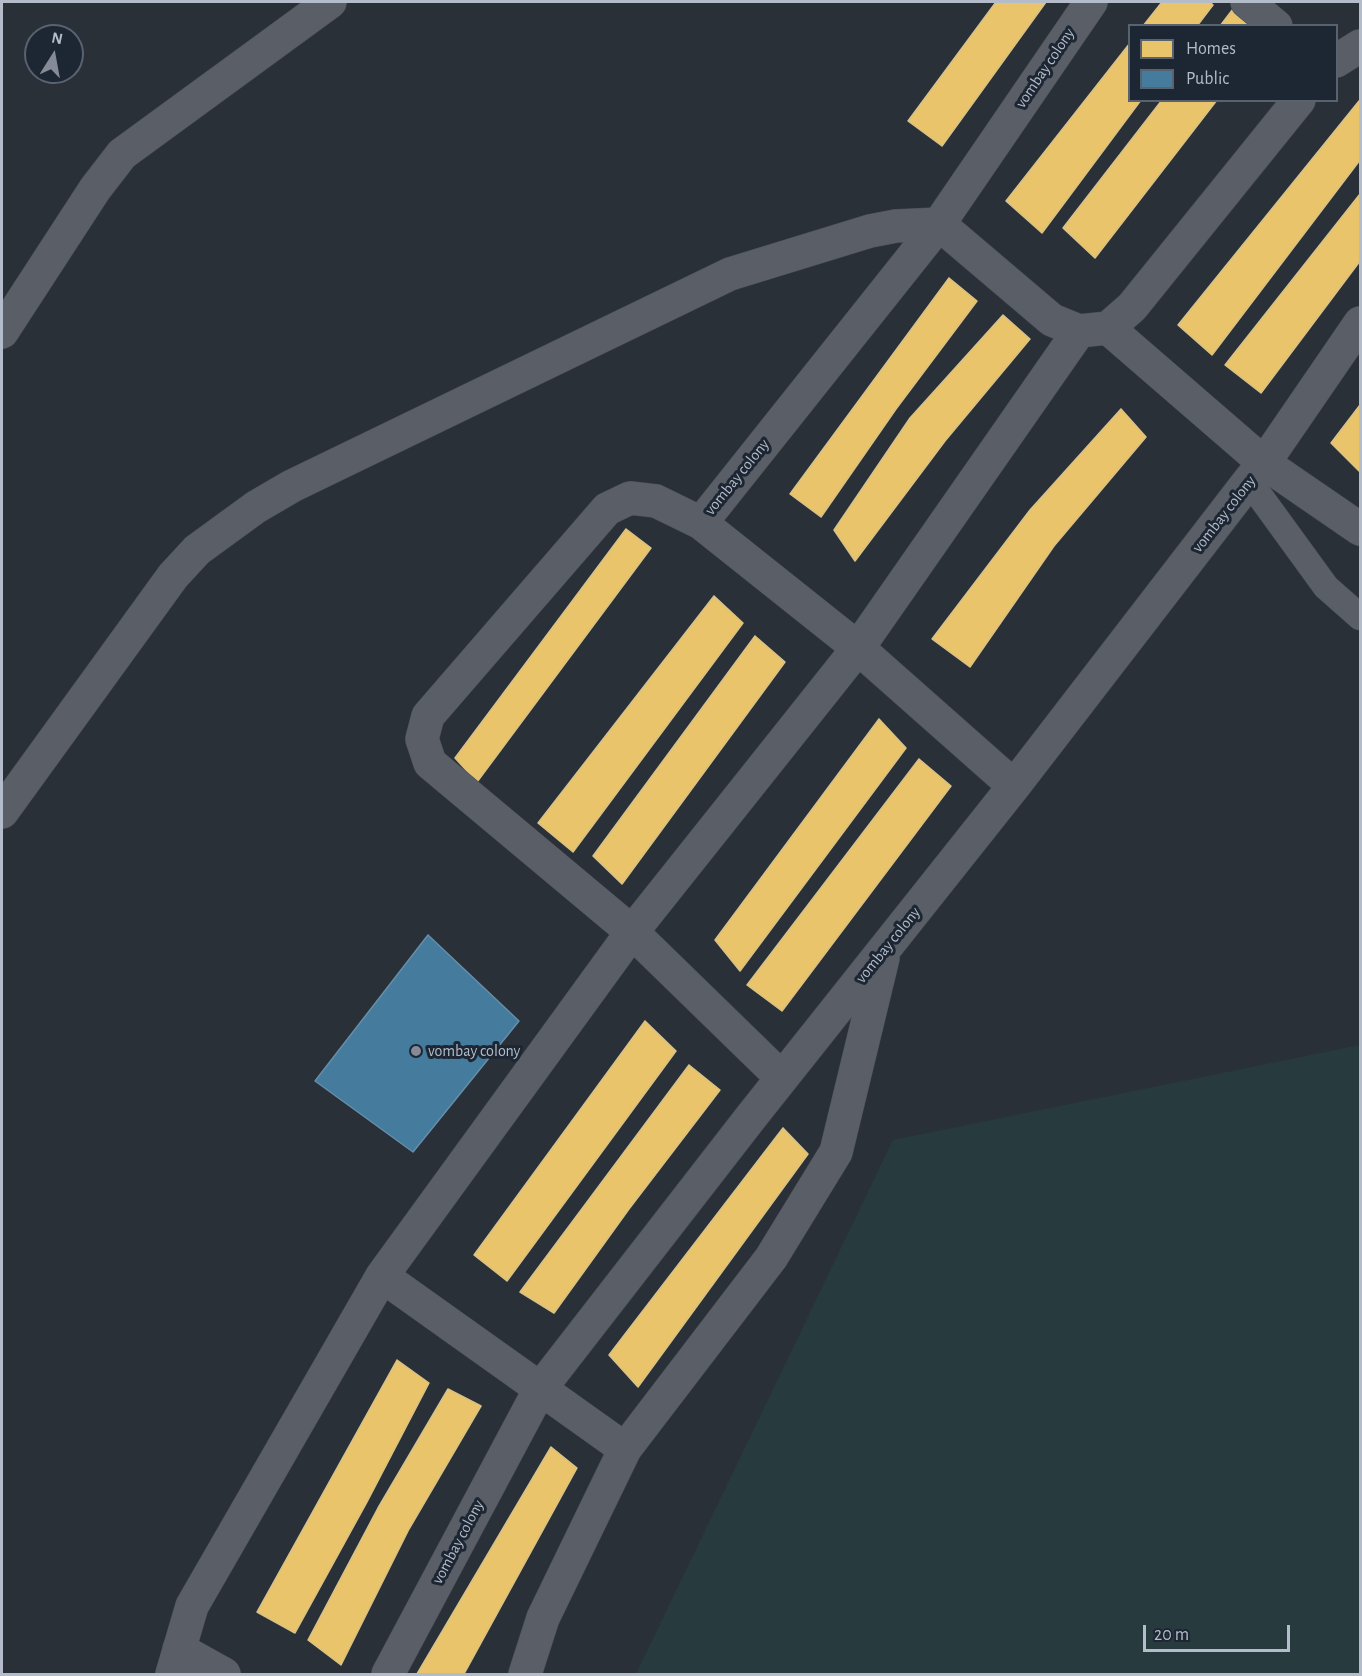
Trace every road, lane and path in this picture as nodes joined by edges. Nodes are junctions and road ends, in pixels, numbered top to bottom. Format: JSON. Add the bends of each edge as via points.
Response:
{"nodes":[{"id":1,"x":330,"y":2,"type":"edge"},
{"id":2,"x":1091,"y":2,"type":"edge"},
{"id":3,"x":1247,"y":2,"type":"edge"},
{"id":4,"x":1274,"y":24,"type":"edge"},
{"id":5,"x":1360,"y":46,"type":"edge"},
{"id":6,"x":1338,"y":59,"type":"edge"},
{"id":7,"x":1297,"y":102,"type":"edge"},
{"id":8,"x":939,"y":224,"type":"junction"},
{"id":9,"x":1360,"y":323,"type":"edge"},
{"id":10,"x":1093,"y":330,"type":"junction"},
{"id":11,"x":2,"y":332,"type":"edge"},
{"id":12,"x":1257,"y":472,"type":"junction"},
{"id":13,"x":701,"y":523,"type":"junction"},
{"id":14,"x":1360,"y":529,"type":"edge"},
{"id":15,"x":1360,"y":617,"type":"edge"},
{"id":16,"x":858,"y":648,"type":"junction"},
{"id":17,"x":1014,"y":786,"type":"junction"},
{"id":18,"x":2,"y":812,"type":"edge"},
{"id":19,"x":632,"y":932,"type":"junction"},
{"id":20,"x":886,"y":947,"type":"junction"},
{"id":21,"x":782,"y":1078,"type":"junction"},
{"id":22,"x":382,"y":1276,"type":"junction"},
{"id":23,"x":540,"y":1389,"type":"junction"},
{"id":24,"x":625,"y":1449,"type":"junction"},
{"id":25,"x":176,"y":1662,"type":"edge"},
{"id":26,"x":224,"y":1674,"type":"edge"},
{"id":27,"x":388,"y":1674,"type":"edge"},
{"id":28,"x":525,"y":1674,"type":"edge"}],
"edges":[{"from":1,"to":11,"type":"street","via":[[122,154]]},
{"from":2,"to":8,"type":"street","name":"vombay colony"},
{"from":3,"to":4,"type":"street"},
{"from":5,"to":6,"type":"street"},
{"from":7,"to":10,"type":"street","via":[[1132,307]]},
{"from":8,"to":10,"type":"street","name":"vombay colony","via":[[1052,320]]},
{"from":8,"to":13,"type":"street","name":"vombay colony"},
{"from":8,"to":18,"type":"street","via":[[870,231],[730,274],[256,507],[197,550],[173,576]]},
{"from":9,"to":12,"type":"street"},
{"from":10,"to":12,"type":"street","name":"vombay colony"},
{"from":10,"to":16,"type":"street"},
{"from":12,"to":14,"type":"street"},
{"from":12,"to":15,"type":"lane","via":[[1326,587]]},
{"from":12,"to":17,"type":"street","name":"vombay colony"},
{"from":13,"to":16,"type":"street","name":"vombay colony"},
{"from":13,"to":19,"type":"street","via":[[656,501],[630,498],[607,509],[428,716],[422,739],[430,763]]},
{"from":16,"to":17,"type":"street","name":"vombay colony"},
{"from":16,"to":19,"type":"street"},
{"from":17,"to":20,"type":"street","name":"vombay colony"},
{"from":19,"to":21,"type":"street"},
{"from":19,"to":22,"type":"street"},
{"from":20,"to":21,"type":"street","name":"vombay colony"},
{"from":20,"to":24,"type":"street","via":[[836,1152],[771,1258]]},
{"from":21,"to":23,"type":"street","name":"vombay colony"},
{"from":22,"to":23,"type":"street"},
{"from":22,"to":25,"type":"street","via":[[192,1606]]},
{"from":23,"to":24,"type":"street"},
{"from":23,"to":27,"type":"street","name":"vombay colony"},
{"from":24,"to":28,"type":"street","via":[[543,1618]]},
{"from":25,"to":26,"type":"street"}]}
